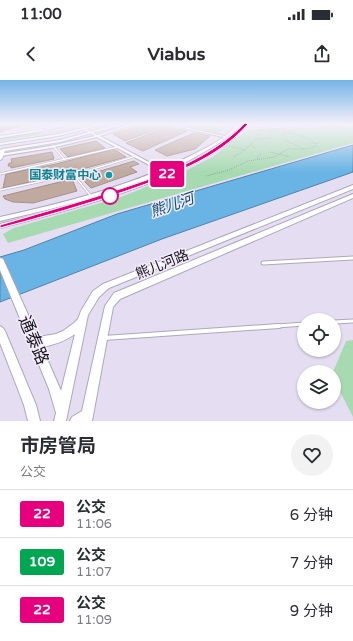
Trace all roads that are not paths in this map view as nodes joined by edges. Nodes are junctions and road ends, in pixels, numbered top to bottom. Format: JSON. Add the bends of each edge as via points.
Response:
{"nodes":[{"id":1,"x":27,"y":140,"type":"edge"},
{"id":2,"x":66,"y":140,"type":"edge"},
{"id":3,"x":75,"y":140,"type":"edge"},
{"id":4,"x":106,"y":140,"type":"edge"},
{"id":5,"x":107,"y":140,"type":"edge"},
{"id":6,"x":219,"y":140,"type":"edge"},
{"id":7,"x":230,"y":140,"type":"edge"},
{"id":8,"x":0,"y":144,"type":"edge"},
{"id":9,"x":53,"y":146,"type":"junction"},
{"id":10,"x":118,"y":147,"type":"junction"},
{"id":11,"x":1,"y":154,"type":"edge"},
{"id":12,"x":136,"y":156,"type":"junction"},
{"id":13,"x":64,"y":160,"type":"junction"},
{"id":14,"x":167,"y":171,"type":"junction"},
{"id":15,"x":0,"y":174,"type":"edge"},
{"id":16,"x":74,"y":174,"type":"junction"},
{"id":17,"x":353,"y":187,"type":"edge"},
{"id":18,"x":0,"y":190,"type":"edge"},
{"id":19,"x":90,"y":195,"type":"junction"},
{"id":20,"x":353,"y":196,"type":"edge"},
{"id":21,"x":0,"y":219,"type":"edge"},
{"id":22,"x":0,"y":226,"type":"edge"},
{"id":23,"x":353,"y":258,"type":"edge"},
{"id":24,"x":0,"y":261,"type":"edge"},
{"id":25,"x":263,"y":263,"type":"dead end"},
{"id":26,"x":83,"y":320,"type":"junction"},
{"id":27,"x":353,"y":321,"type":"edge"},
{"id":28,"x":341,"y":322,"type":"edge"},
{"id":29,"x":297,"y":324,"type":"edge"},
{"id":30,"x":0,"y":333,"type":"edge"},
{"id":31,"x":103,"y":338,"type":"junction"},
{"id":32,"x":35,"y":342,"type":"junction"},
{"id":33,"x":62,"y":419,"type":"edge"},
{"id":34,"x":83,"y":419,"type":"edge"},
{"id":35,"x":34,"y":421,"type":"edge"}],
"edges":[{"from":1,"to":8,"type":"street"},
{"from":2,"to":11,"type":"street"},
{"from":3,"to":9,"type":"street"},
{"from":4,"to":10,"type":"street"},
{"from":5,"to":14,"type":"street"},
{"from":6,"to":14,"type":"street"},
{"from":7,"to":14,"type":"street","via":[[197,160]]},
{"from":9,"to":11,"type":"street"},
{"from":9,"to":13,"type":"lane"},
{"from":10,"to":12,"type":"street"},
{"from":10,"to":13,"type":"lane"},
{"from":12,"to":14,"type":"street"},
{"from":12,"to":16,"type":"lane"},
{"from":13,"to":15,"type":"lane"},
{"from":14,"to":19,"type":"street"},
{"from":14,"to":22,"type":"street","via":[[99,199]]},
{"from":16,"to":18,"type":"lane"},
{"from":16,"to":19,"type":"lane"},
{"from":17,"to":26,"type":"street","name":"熊儿河路","via":[[106,286],[89,303]]},
{"from":19,"to":21,"type":"street"},
{"from":20,"to":31,"type":"street","name":"熊儿河路","via":[[117,296],[109,306]]},
{"from":23,"to":25,"type":"lane"},
{"from":24,"to":32,"type":"street","name":"通泰路"},
{"from":26,"to":32,"type":"street","via":[[59,339]]},
{"from":26,"to":33,"type":"street","name":"熊儿河路"},
{"from":27,"to":28,"type":"lane"},
{"from":29,"to":31,"type":"lane"},
{"from":30,"to":35,"type":"street","name":"通泰路","via":[[30,405]]},
{"from":31,"to":34,"type":"street","name":"熊儿河路"},
{"from":32,"to":33,"type":"street","name":"通泰路","via":[[55,389]]}]}
